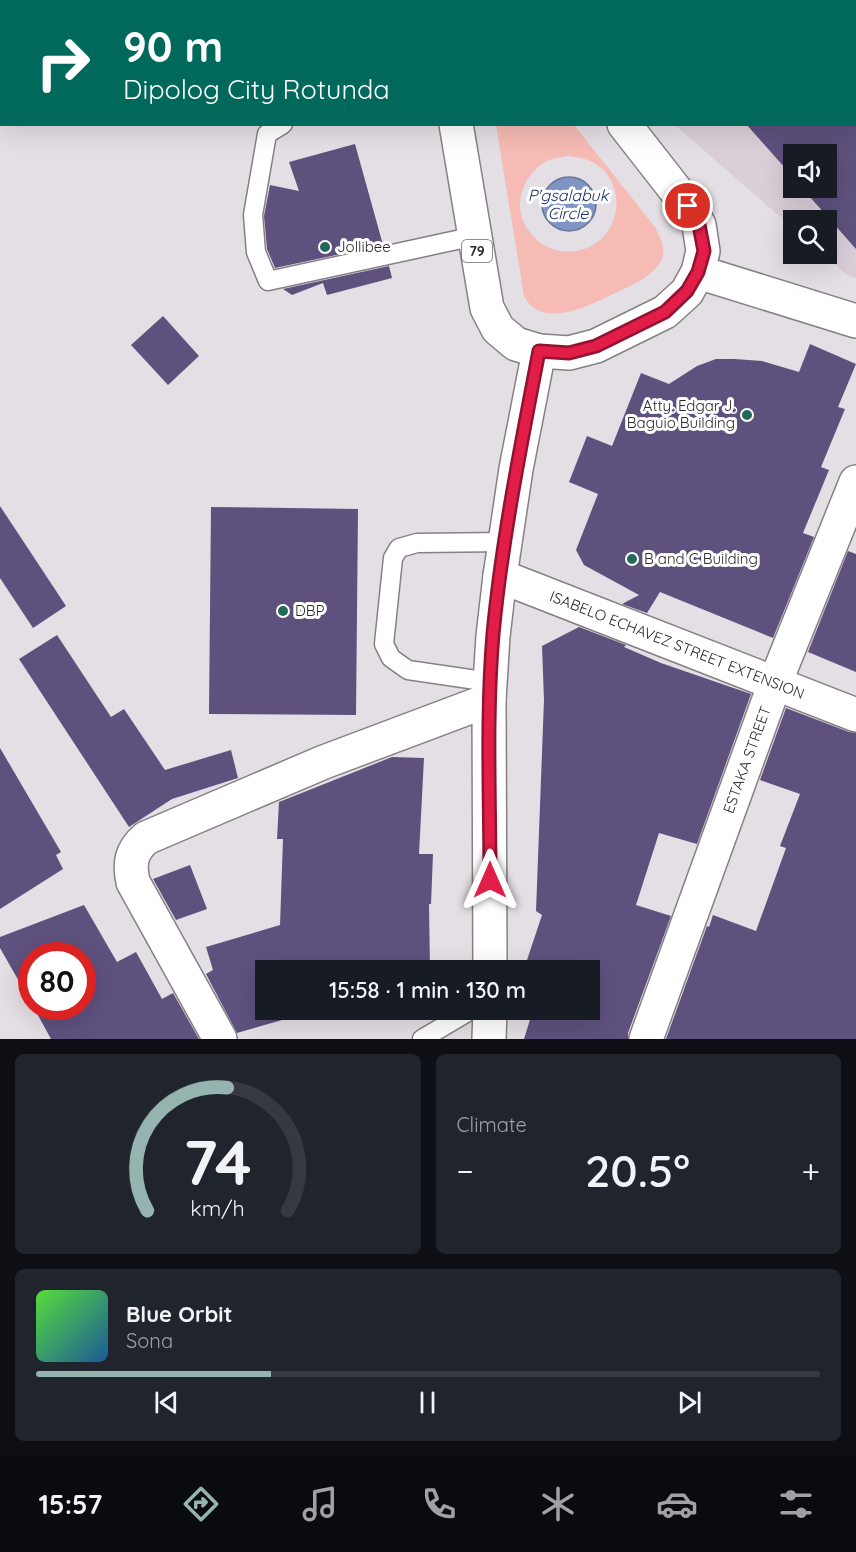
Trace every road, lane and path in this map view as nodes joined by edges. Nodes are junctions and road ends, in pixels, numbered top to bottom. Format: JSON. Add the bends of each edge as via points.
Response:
{"nodes":[{"id":1,"x":280,"y":126,"type":"edge"},
{"id":2,"x":456,"y":126,"type":"edge"},
{"id":3,"x":626,"y":126,"type":"edge"},
{"id":4,"x":475,"y":236,"type":"junction"},
{"id":5,"x":698,"y":272,"type":"junction"},
{"id":6,"x":856,"y":321,"type":"edge"},
{"id":7,"x":539,"y":351,"type":"junction"},
{"id":8,"x":856,"y":482,"type":"edge"},
{"id":9,"x":505,"y":542,"type":"junction"},
{"id":10,"x":500,"y":576,"type":"junction"},
{"id":11,"x":775,"y":683,"type":"junction"},
{"id":12,"x":490,"y":691,"type":"junction"},
{"id":13,"x":856,"y":716,"type":"edge"},
{"id":14,"x":490,"y":960,"type":"edge"},
{"id":15,"x":454,"y":1020,"type":"edge"},
{"id":16,"x":490,"y":1020,"type":"edge"},
{"id":17,"x":220,"y":1039,"type":"edge"},
{"id":18,"x":422,"y":1039,"type":"edge"},
{"id":19,"x":489,"y":1039,"type":"edge"},
{"id":20,"x":646,"y":1039,"type":"edge"}],
"edges":[{"from":1,"to":4,"type":"lane","via":[[267,134],[253,215],[256,252],[268,281]]},
{"from":2,"to":4,"type":"main road","number":"79"},
{"from":3,"to":5,"type":"main road","number":"79","via":[[699,225],[704,251]]},
{"from":4,"to":7,"type":"main road","number":"79","via":[[487,309],[498,329],[516,344]]},
{"from":5,"to":6,"type":"main road"},
{"from":5,"to":7,"type":"main road","number":"79","via":[[687,291],[665,312],[596,346],[569,353]]},
{"from":7,"to":9,"type":"main road"},
{"from":8,"to":11,"type":"main road","name":"ESTAKA STREET"},
{"from":9,"to":10,"type":"main road"},
{"from":9,"to":12,"type":"lane","via":[[417,543],[399,548],[393,558],[384,645],[391,658],[408,670]]},
{"from":10,"to":11,"type":"main road","name":"ISABELO ECHAVEZ STREET EXTENSION"},
{"from":10,"to":12,"type":"main road"},
{"from":11,"to":13,"type":"main road","name":"ISABELO ECHAVEZ STREET EXTENSION"},
{"from":11,"to":20,"type":"main road","name":"ESTAKA STREET"},
{"from":12,"to":14,"type":"main road"},
{"from":12,"to":17,"type":"main road","via":[[146,838],[136,847],[130,870],[134,882]]},
{"from":15,"to":18,"type":"lane"},
{"from":16,"to":19,"type":"main road"}]}
